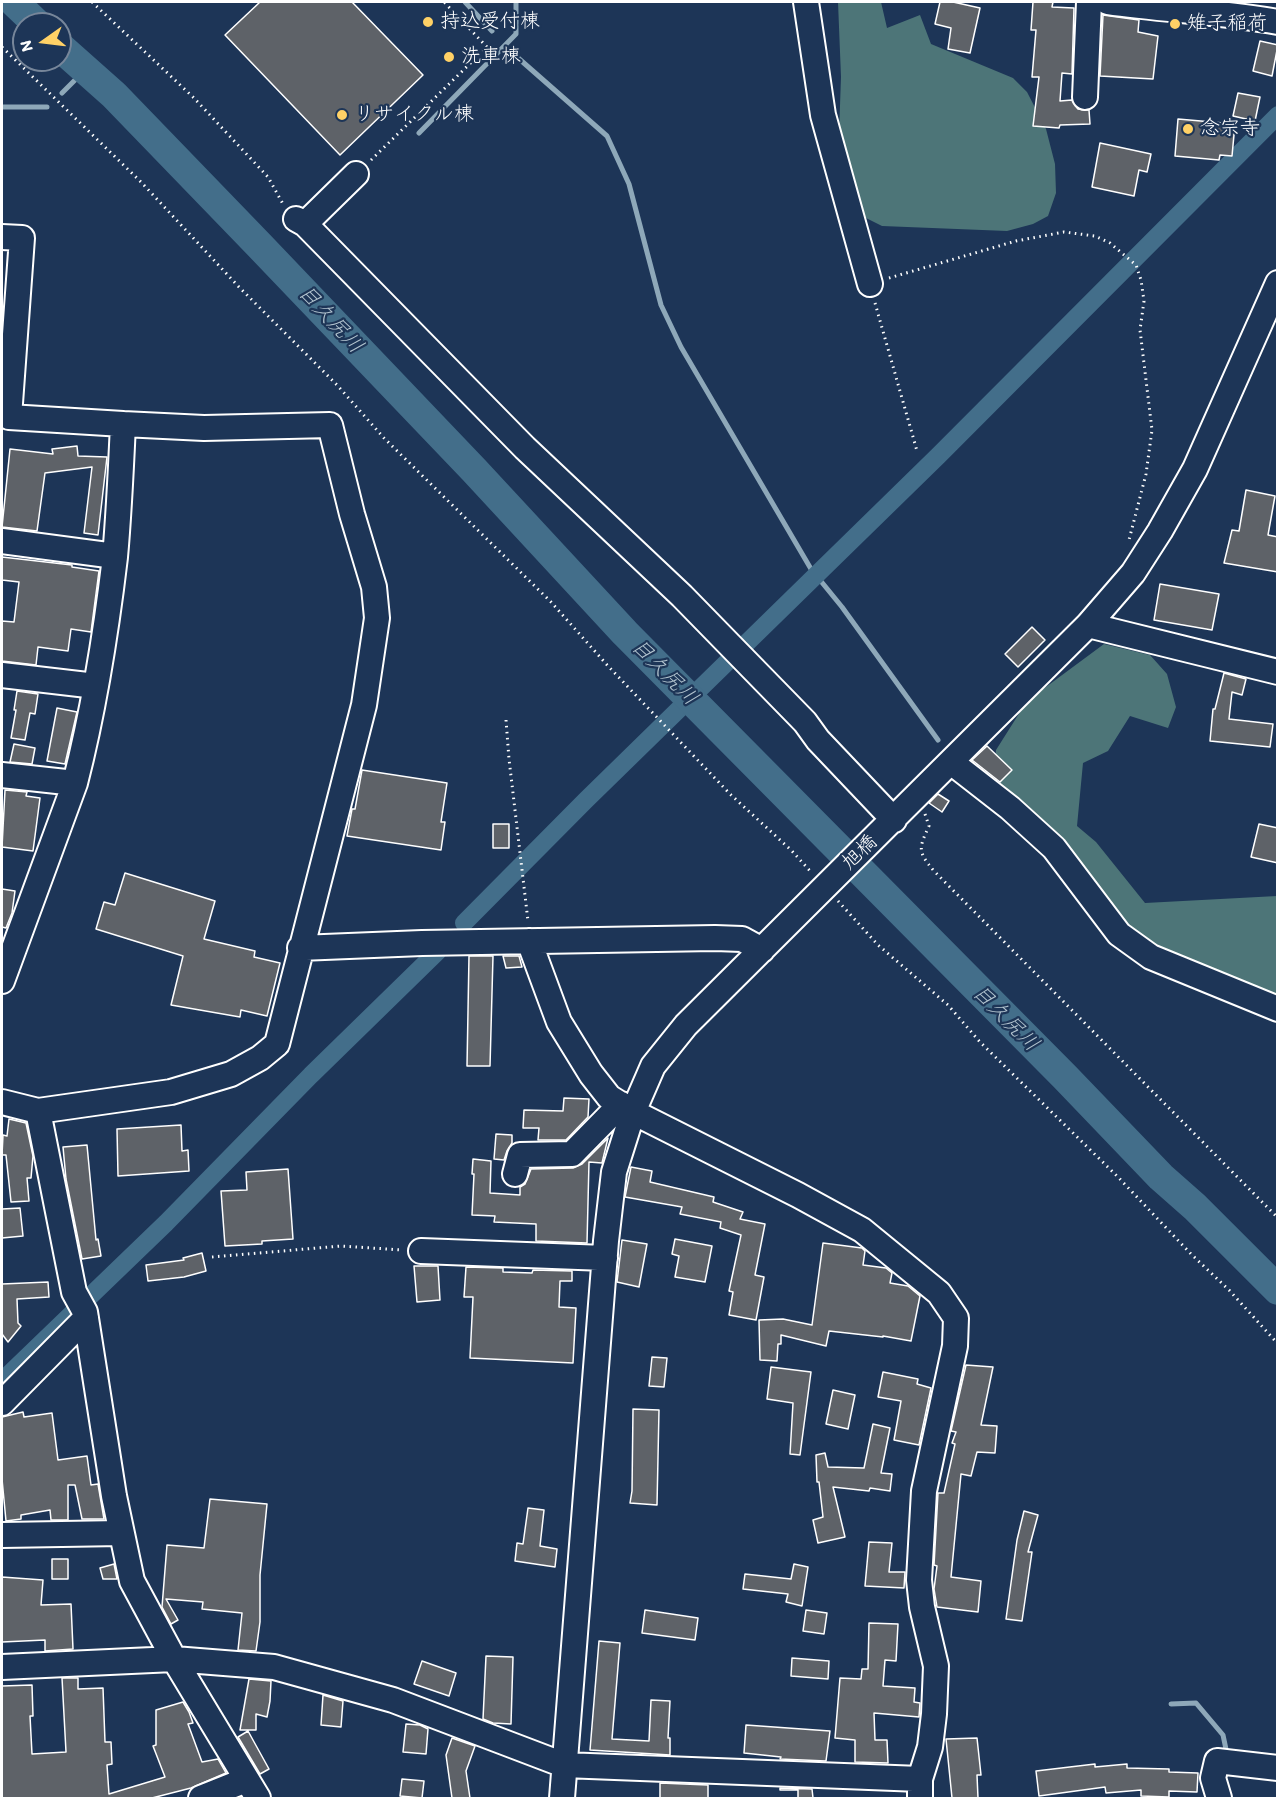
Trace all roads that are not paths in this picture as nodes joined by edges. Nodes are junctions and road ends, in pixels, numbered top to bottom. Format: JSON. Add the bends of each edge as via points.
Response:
{"nodes":[{"id":1,"x":806,"y":2,"type":"edge"},
{"id":2,"x":1089,"y":2,"type":"edge"},
{"id":3,"x":1124,"y":3,"type":"edge"},
{"id":4,"x":1245,"y":9,"type":"edge"},
{"id":5,"x":1278,"y":22,"type":"edge"},
{"id":6,"x":1084,"y":97,"type":"dead end"},
{"id":7,"x":356,"y":174,"type":"road end"},
{"id":8,"x":2,"y":237,"type":"edge"},
{"id":9,"x":1278,"y":283,"type":"edge"},
{"id":10,"x":870,"y":284,"type":"road end"},
{"id":11,"x":5,"y":417,"type":"edge"},
{"id":12,"x":123,"y":424,"type":"junction"},
{"id":13,"x":2,"y":542,"type":"edge"},
{"id":14,"x":115,"y":556,"type":"junction"},
{"id":15,"x":1088,"y":625,"type":"junction"},
{"id":16,"x":1278,"y":672,"type":"edge"},
{"id":17,"x":2,"y":675,"type":"edge"},
{"id":18,"x":96,"y":686,"type":"junction"},
{"id":19,"x":951,"y":762,"type":"junction"},
{"id":20,"x":2,"y":775,"type":"edge"},
{"id":21,"x":75,"y":783,"type":"junction"},
{"id":22,"x":892,"y":822,"type":"junction"},
{"id":23,"x":11,"y":929,"type":"edge"},
{"id":24,"x":529,"y":941,"type":"junction"},
{"id":25,"x":300,"y":948,"type":"junction"},
{"id":26,"x":762,"y":950,"type":"junction"},
{"id":27,"x":2,"y":981,"type":"edge"},
{"id":28,"x":1278,"y":1009,"type":"edge"},
{"id":29,"x":2,"y":1102,"type":"edge"},
{"id":30,"x":627,"y":1108,"type":"junction"},
{"id":31,"x":38,"y":1111,"type":"junction"},
{"id":32,"x":515,"y":1174,"type":"dead end"},
{"id":33,"x":421,"y":1251,"type":"road end"},
{"id":34,"x":605,"y":1258,"type":"junction"},
{"id":35,"x":81,"y":1307,"type":"junction"},
{"id":36,"x":2,"y":1403,"type":"edge"},
{"id":37,"x":121,"y":1533,"type":"junction"},
{"id":38,"x":2,"y":1535,"type":"edge"},
{"id":39,"x":174,"y":1659,"type":"junction"},
{"id":40,"x":2,"y":1667,"type":"edge"},
{"id":41,"x":564,"y":1765,"type":"junction"},
{"id":42,"x":1278,"y":1768,"type":"edge"},
{"id":43,"x":252,"y":1789,"type":"edge"},
{"id":44,"x":920,"y":1789,"type":"edge"},
{"id":45,"x":201,"y":1798,"type":"edge"},
{"id":46,"x":562,"y":1798,"type":"edge"},
{"id":47,"x":1219,"y":1798,"type":"edge"}],
"edges":[{"from":1,"to":10,"type":"street","via":[[823,115]]},
{"from":2,"to":6,"type":"street"},
{"from":3,"to":4,"type":"street"},
{"from":4,"to":5,"type":"street"},
{"from":7,"to":22,"type":"street","via":[[301,222],[525,448],[682,596],[797,715]]},
{"from":8,"to":11,"type":"street","via":[[22,238]]},
{"from":9,"to":15,"type":"street","name":"旭橋","via":[[1195,469],[1133,573]]},
{"from":11,"to":12,"type":"street"},
{"from":12,"to":14,"type":"street"},
{"from":12,"to":25,"type":"street","via":[[204,428],[330,425],[374,587],[377,618],[364,705]]},
{"from":13,"to":14,"type":"street"},
{"from":14,"to":18,"type":"street"},
{"from":15,"to":16,"type":"street"},
{"from":15,"to":19,"type":"street","name":"旭橋"},
{"from":17,"to":18,"type":"street"},
{"from":18,"to":21,"type":"street"},
{"from":19,"to":22,"type":"street","name":"旭橋"},
{"from":19,"to":28,"type":"street","via":[[1054,848],[1119,934],[1151,957]]},
{"from":20,"to":21,"type":"street"},
{"from":21,"to":23,"type":"street"},
{"from":22,"to":26,"type":"street","name":"旭橋"},
{"from":23,"to":27,"type":"street"},
{"from":24,"to":25,"type":"street"},
{"from":24,"to":26,"type":"street","via":[[742,939]]},
{"from":24,"to":30,"type":"street","via":[[559,1022],[597,1082],[609,1097]]},
{"from":25,"to":31,"type":"street","via":[[277,1044],[260,1058],[231,1074],[171,1092]]},
{"from":26,"to":30,"type":"street","name":"旭橋","via":[[686,1025],[653,1066]]},
{"from":29,"to":31,"type":"street"},
{"from":30,"to":32,"type":"street","via":[[572,1154],[520,1155]]},
{"from":30,"to":34,"type":"street","via":[[614,1172]]},
{"from":30,"to":44,"type":"street","via":[[862,1230],[939,1293],[956,1318],[955,1346],[924,1491],[919,1581],[936,1666],[930,1747]]},
{"from":31,"to":35,"type":"street"},
{"from":33,"to":34,"type":"street"},
{"from":34,"to":41,"type":"street"},
{"from":35,"to":36,"type":"street"},
{"from":35,"to":37,"type":"street"},
{"from":37,"to":38,"type":"street"},
{"from":37,"to":39,"type":"street","via":[[132,1581]]},
{"from":39,"to":40,"type":"street"},
{"from":39,"to":41,"type":"street","via":[[274,1667],[393,1700]]},
{"from":39,"to":43,"type":"street"},
{"from":41,"to":44,"type":"street"},
{"from":41,"to":46,"type":"street"},
{"from":42,"to":47,"type":"street","via":[[1217,1761],[1212,1778]]},
{"from":43,"to":45,"type":"street"}]}
